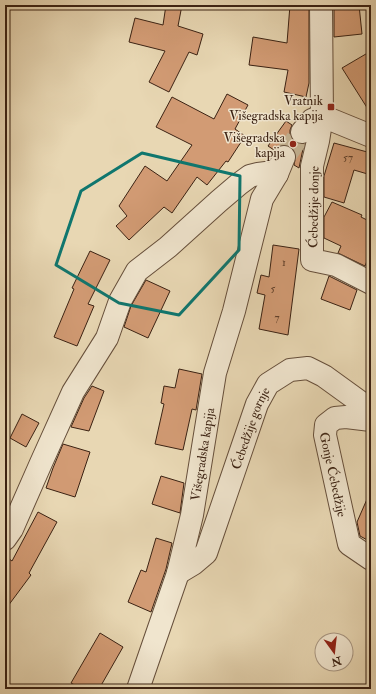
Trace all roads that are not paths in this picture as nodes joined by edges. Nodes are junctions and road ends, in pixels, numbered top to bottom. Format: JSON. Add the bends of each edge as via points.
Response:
{"nodes":[{"id":1,"x":321,"y":5,"type":"edge"},
{"id":2,"x":322,"y":116,"type":"junction"},
{"id":3,"x":302,"y":132,"type":"tunnel mouth"},
{"id":4,"x":371,"y":136,"type":"edge"},
{"id":5,"x":371,"y":283,"type":"edge"},
{"id":6,"x":371,"y":410,"type":"edge"},
{"id":7,"x":371,"y":420,"type":"edge"},
{"id":8,"x":5,"y":539,"type":"edge"},
{"id":9,"x":371,"y":559,"type":"edge"},
{"id":10,"x":178,"y":573,"type":"junction"},
{"id":11,"x":138,"y":689,"type":"edge"}],
"edges":[{"from":1,"to":2,"type":"street"},
{"from":2,"to":3,"type":"street","via":[[312,120]]},
{"from":2,"to":4,"type":"street"},
{"from":2,"to":5,"type":"street","name":"Ćebedžije donje","via":[[312,166],[312,260],[336,265]]},
{"from":6,"to":10,"type":"street","name":"Ćebedžije gornje","via":[[324,376],[308,368],[290,370],[268,384],[257,404],[206,553]]},
{"from":7,"to":9,"type":"street","name":"Gonje Ćebedžije","via":[[335,418],[326,425],[325,435],[349,544]]},
{"from":8,"to":10,"type":"street","name":"Višegradska kapija","via":[[12,529],[73,392],[107,338],[120,300],[137,271],[239,184],[250,176],[266,173],[281,165],[262,199],[234,311],[215,373],[192,515]]},
{"from":10,"to":11,"type":"street","name":"Višegradska kapija"}]}
